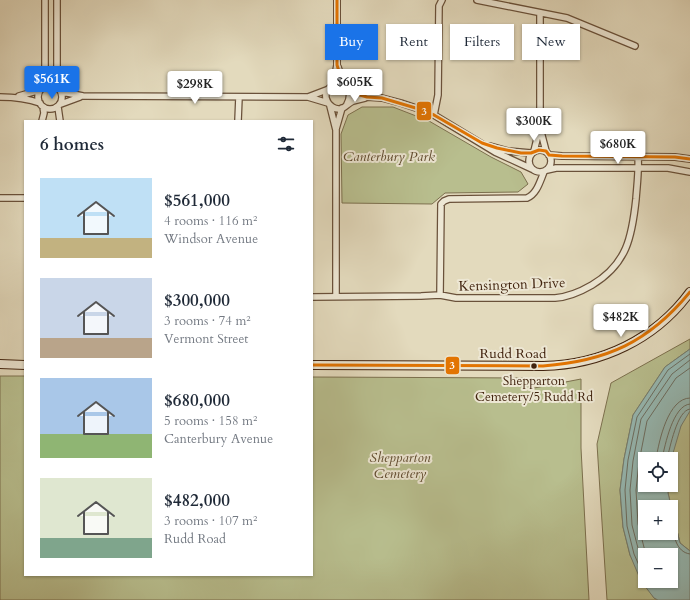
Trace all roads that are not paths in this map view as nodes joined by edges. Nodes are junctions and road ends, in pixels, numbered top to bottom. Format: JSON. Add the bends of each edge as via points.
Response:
{"nodes":[{"id":1,"x":45,"y":0,"type":"edge"},
{"id":2,"x":57,"y":0,"type":"edge"},
{"id":3,"x":337,"y":0,"type":"edge"},
{"id":4,"x":442,"y":0,"type":"edge"},
{"id":5,"x":477,"y":0,"type":"edge"},
{"id":6,"x":540,"y":14,"type":"junction"},
{"id":7,"x":635,"y":46,"type":"dead end"},
{"id":8,"x":337,"y":65,"type":"junction"},
{"id":9,"x":344,"y":87,"type":"junction"},
{"id":10,"x":42,"y":88,"type":"junction"},
{"id":11,"x":331,"y":88,"type":"junction"},
{"id":12,"x":60,"y":89,"type":"junction"},
{"id":13,"x":349,"y":92,"type":"junction"},
{"id":14,"x":83,"y":96,"type":"junction"},
{"id":15,"x":0,"y":97,"type":"edge"},
{"id":16,"x":16,"y":97,"type":"junction"},
{"id":17,"x":238,"y":97,"type":"junction"},
{"id":18,"x":308,"y":97,"type":"junction"},
{"id":19,"x":367,"y":97,"type":"junction"},
{"id":20,"x":329,"y":104,"type":"junction"},
{"id":21,"x":347,"y":104,"type":"junction"},
{"id":22,"x":41,"y":105,"type":"junction"},
{"id":23,"x":59,"y":105,"type":"junction"},
{"id":24,"x":342,"y":108,"type":"junction"},
{"id":25,"x":434,"y":115,"type":"junction"},
{"id":26,"x":42,"y":120,"type":"edge"},
{"id":27,"x":60,"y":120,"type":"edge"},
{"id":28,"x":238,"y":120,"type":"edge"},
{"id":29,"x":540,"y":128,"type":"junction"},
{"id":30,"x":336,"y":130,"type":"junction"},
{"id":31,"x":482,"y":144,"type":"junction"},
{"id":32,"x":532,"y":152,"type":"junction"},
{"id":33,"x":548,"y":153,"type":"junction"},
{"id":34,"x":638,"y":156,"type":"junction"},
{"id":35,"x":690,"y":159,"type":"edge"},
{"id":36,"x":638,"y":168,"type":"junction"},
{"id":37,"x":533,"y":170,"type":"junction"},
{"id":38,"x":546,"y":171,"type":"junction"},
{"id":39,"x":690,"y":172,"type":"edge"},
{"id":40,"x":537,"y":187,"type":"junction"},
{"id":41,"x":0,"y":198,"type":"edge"},
{"id":42,"x":24,"y":198,"type":"edge"},
{"id":43,"x":690,"y":292,"type":"edge"},
{"id":44,"x":440,"y":295,"type":"junction"},
{"id":45,"x":336,"y":296,"type":"junction"},
{"id":46,"x":313,"y":297,"type":"edge"},
{"id":47,"x":0,"y":364,"type":"edge"},
{"id":48,"x":24,"y":364,"type":"edge"},
{"id":49,"x":313,"y":365,"type":"edge"}],
"edges":[{"from":1,"to":10,"type":"street","via":[[45,76]]},
{"from":2,"to":12,"type":"street","via":[[57,76]]},
{"from":3,"to":8,"type":"street"},
{"from":4,"to":25,"type":"street","via":[[438,6],[438,95]]},
{"from":5,"to":6,"type":"street"},
{"from":6,"to":7,"type":"street","via":[[567,18]]},
{"from":6,"to":29,"type":"street"},
{"from":8,"to":9,"type":"street"},
{"from":8,"to":11,"type":"street"},
{"from":9,"to":11,"type":"street","via":[[337,85]]},
{"from":9,"to":13,"type":"street"},
{"from":10,"to":12,"type":"street","via":[[52,84]]},
{"from":10,"to":16,"type":"street"},
{"from":10,"to":22,"type":"street","via":[[38,99]]},
{"from":11,"to":18,"type":"street"},
{"from":11,"to":20,"type":"street","via":[[326,95]]},
{"from":12,"to":14,"type":"street"},
{"from":12,"to":23,"type":"street","via":[[62,100]]},
{"from":13,"to":19,"type":"street"},
{"from":13,"to":21,"type":"street"},
{"from":14,"to":17,"type":"street"},
{"from":14,"to":23,"type":"street"},
{"from":15,"to":16,"type":"street"},
{"from":16,"to":22,"type":"street","via":[[29,99]]},
{"from":17,"to":18,"type":"street"},
{"from":17,"to":28,"type":"street"},
{"from":18,"to":20,"type":"street"},
{"from":19,"to":21,"type":"street"},
{"from":19,"to":25,"type":"street","via":[[401,103]]},
{"from":20,"to":24,"type":"street","via":[[338,109]]},
{"from":20,"to":30,"type":"street"},
{"from":21,"to":24,"type":"street"},
{"from":22,"to":23,"type":"street","via":[[50,109]]},
{"from":22,"to":26,"type":"street","via":[[44,113]]},
{"from":23,"to":27,"type":"street"},
{"from":24,"to":30,"type":"street"},
{"from":25,"to":31,"type":"street"},
{"from":29,"to":32,"type":"street"},
{"from":29,"to":33,"type":"street"},
{"from":30,"to":45,"type":"street"},
{"from":31,"to":32,"type":"street","via":[[508,151]]},
{"from":31,"to":37,"type":"street","via":[[505,158]]},
{"from":32,"to":33,"type":"street","via":[[540,150]]},
{"from":32,"to":37,"type":"street","via":[[528,162]]},
{"from":33,"to":34,"type":"street","via":[[562,156]]},
{"from":33,"to":38,"type":"street","via":[[551,162]]},
{"from":34,"to":35,"type":"street"},
{"from":34,"to":36,"type":"street","name":"Kensington Drive"},
{"from":36,"to":38,"type":"street","via":[[556,168]]},
{"from":36,"to":39,"type":"street","via":[[668,168]]},
{"from":36,"to":44,"type":"street","name":"Kensington Drive","via":[[632,230],[627,246],[610,271],[596,282],[567,297],[456,298]]},
{"from":37,"to":38,"type":"street"},
{"from":37,"to":40,"type":"street"},
{"from":38,"to":40,"type":"street"},
{"from":40,"to":44,"type":"street","via":[[535,193],[527,198],[449,199],[441,204]]},
{"from":41,"to":42,"type":"street"},
{"from":43,"to":49,"type":"street","name":"Rudd Road","via":[[669,316],[643,336],[612,353],[585,362],[558,366]]},
{"from":44,"to":45,"type":"street","name":"Kensington Drive"},
{"from":45,"to":46,"type":"street","name":"Kensington Drive"},
{"from":47,"to":48,"type":"street"}]}
